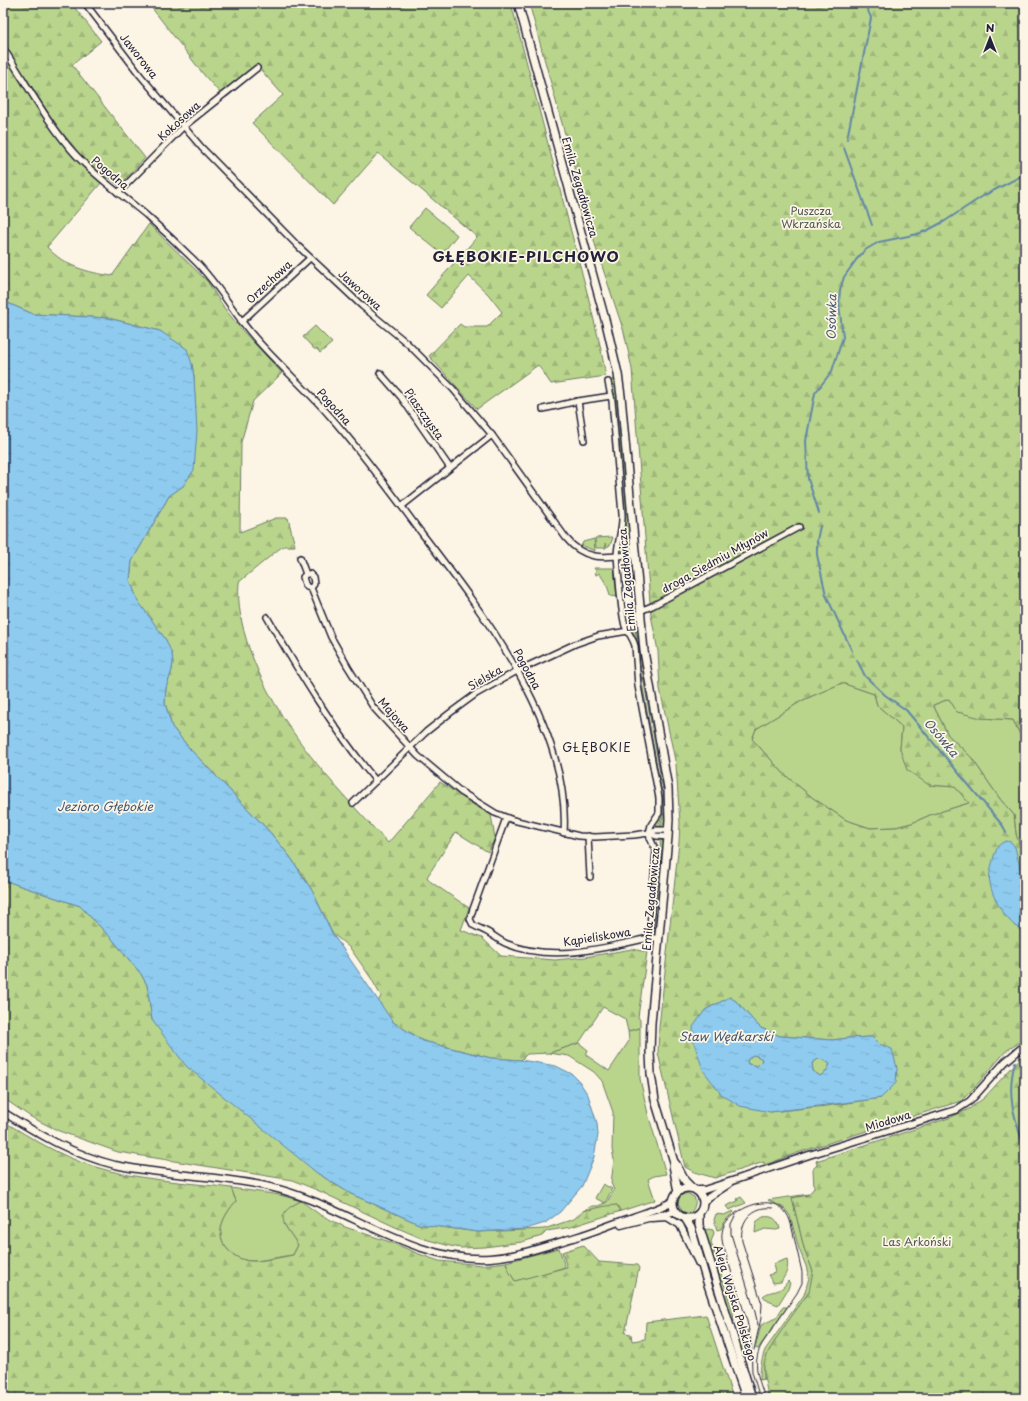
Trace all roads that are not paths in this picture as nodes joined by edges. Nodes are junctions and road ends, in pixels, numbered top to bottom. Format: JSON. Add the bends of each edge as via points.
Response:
{"nodes":[{"id":1,"x":85,"y":3,"type":"edge"},
{"id":2,"x":518,"y":3,"type":"edge"},
{"id":3,"x":3,"y":48,"type":"edge"},
{"id":4,"x":257,"y":68,"type":"dead end"},
{"id":5,"x":183,"y":127,"type":"junction"},
{"id":6,"x":118,"y":193,"type":"junction"},
{"id":7,"x":310,"y":258,"type":"junction"},
{"id":8,"x":241,"y":322,"type":"junction"},
{"id":9,"x":380,"y":373,"type":"dead end"},
{"id":10,"x":608,"y":382,"type":"dead end"},
{"id":11,"x":611,"y":396,"type":"junction"},
{"id":12,"x":578,"y":401,"type":"junction"},
{"id":13,"x":543,"y":409,"type":"dead end"},
{"id":14,"x":492,"y":435,"type":"junction"},
{"id":15,"x":584,"y":440,"type":"dead end"},
{"id":16,"x":450,"y":468,"type":"junction"},
{"id":17,"x":402,"y":506,"type":"junction"},
{"id":18,"x":798,"y":527,"type":"dead end"},
{"id":19,"x":636,"y":554,"type":"junction"},
{"id":20,"x":617,"y":556,"type":"junction"},
{"id":21,"x":300,"y":558,"type":"dead end"},
{"id":22,"x":306,"y":574,"type":"junction"},
{"id":23,"x":311,"y":588,"type":"junction"},
{"id":24,"x":640,"y":611,"type":"junction"},
{"id":25,"x":267,"y":617,"type":"dead end"},
{"id":26,"x":628,"y":631,"type":"junction"},
{"id":27,"x":517,"y":671,"type":"junction"},
{"id":28,"x":409,"y":747,"type":"junction"},
{"id":29,"x":376,"y":781,"type":"junction"},
{"id":30,"x":354,"y":804,"type":"dead end"},
{"id":31,"x":506,"y":818,"type":"junction"},
{"id":32,"x":564,"y":833,"type":"junction"},
{"id":33,"x":649,"y":833,"type":"junction"},
{"id":34,"x":669,"y":833,"type":"junction"},
{"id":35,"x":588,"y":836,"type":"junction"},
{"id":36,"x":590,"y":877,"type":"dead end"},
{"id":37,"x":649,"y":938,"type":"junction"},
{"id":38,"x":659,"y":938,"type":"junction"},
{"id":39,"x":1025,"y":1045,"type":"edge"},
{"id":40,"x":3,"y":1112,"type":"edge"},
{"id":41,"x":674,"y":1162,"type":"junction"},
{"id":42,"x":735,"y":1180,"type":"junction"},
{"id":43,"x":695,"y":1189,"type":"junction"},
{"id":44,"x":678,"y":1192,"type":"junction"},
{"id":45,"x":673,"y":1201,"type":"junction"},
{"id":46,"x":703,"y":1203,"type":"junction"},
{"id":47,"x":676,"y":1211,"type":"junction"},
{"id":48,"x":698,"y":1215,"type":"junction"},
{"id":49,"x":651,"y":1218,"type":"junction"},
{"id":50,"x":685,"y":1218,"type":"junction"},
{"id":51,"x":596,"y":1230,"type":"junction"},
{"id":52,"x":706,"y":1279,"type":"junction"},
{"id":53,"x":746,"y":1398,"type":"edge"},
{"id":54,"x":752,"y":1398,"type":"edge"}],
"edges":[{"from":1,"to":5,"type":"street","name":"Jaworowa"},
{"from":2,"to":19,"type":"main road","name":"Emila Zegadłowicza","via":[[617,368]]},
{"from":3,"to":6,"type":"street","name":"Pogodna","via":[[64,141],[87,167]]},
{"from":4,"to":5,"type":"street","name":"Kokosowa"},
{"from":5,"to":6,"type":"street","name":"Kokosowa"},
{"from":5,"to":7,"type":"street","name":"Jaworowa"},
{"from":6,"to":8,"type":"street","name":"Pogodna","via":[[161,228],[200,266]]},
{"from":7,"to":8,"type":"street","name":"Orzechowa"},
{"from":7,"to":14,"type":"street","name":"Jaworowa","via":[[432,368]]},
{"from":8,"to":17,"type":"street","name":"Pogodna","via":[[328,413]]},
{"from":9,"to":16,"type":"street","name":"Piaszczysta","via":[[401,396]]},
{"from":10,"to":11,"type":"street"},
{"from":11,"to":12,"type":"street"},
{"from":11,"to":20,"type":"street","via":[[622,514]]},
{"from":12,"to":13,"type":"street"},
{"from":12,"to":15,"type":"street"},
{"from":14,"to":16,"type":"street"},
{"from":14,"to":20,"type":"street","name":"Jaworowa","via":[[573,546],[594,556]]},
{"from":16,"to":17,"type":"street"},
{"from":17,"to":27,"type":"street","name":"Pogodna","via":[[476,606]]},
{"from":18,"to":24,"type":"street","name":"droga Siedmiu Młynów"},
{"from":19,"to":20,"type":"street","name":"Jaworowa"},
{"from":19,"to":24,"type":"main road","name":"Emila Zegadłowicza"},
{"from":20,"to":26,"type":"street","via":[[624,620]]},
{"from":21,"to":22,"type":"street","name":"Majowa"},
{"from":22,"to":23,"type":"street","name":"Majowa","via":[[303,577],[304,584]]},
{"from":22,"to":23,"type":"street","name":"Majowa","via":[[313,577],[314,584]]},
{"from":23,"to":28,"type":"street","name":"Majowa","via":[[350,672],[373,707]]},
{"from":24,"to":34,"type":"main road","name":"Emila Zegadłowicza","via":[[647,674],[668,788]]},
{"from":25,"to":29,"type":"street","via":[[328,717]]},
{"from":26,"to":27,"type":"street","name":"Sielska","via":[[582,641]]},
{"from":26,"to":33,"type":"street","via":[[634,640],[638,686],[659,798],[659,813],[651,824]]},
{"from":27,"to":28,"type":"street","name":"Sielska","via":[[462,703]]},
{"from":27,"to":32,"type":"street","name":"Pogodna","via":[[536,708],[555,761],[563,798]]},
{"from":28,"to":29,"type":"street","name":"Sielska"},
{"from":28,"to":31,"type":"street","name":"Majowa","via":[[451,785]]},
{"from":29,"to":30,"type":"street","name":"Sielska"},
{"from":31,"to":32,"type":"street","name":"Majowa"},
{"from":31,"to":37,"type":"street","name":"Kąpieliskowa","via":[[473,909],[470,919],[473,925],[504,943],[534,951],[555,953],[575,953]]},
{"from":32,"to":35,"type":"street","name":"Majowa"},
{"from":33,"to":34,"type":"street","name":"Majowa","via":[[656,830]]},
{"from":33,"to":35,"type":"street","name":"Majowa"},
{"from":33,"to":37,"type":"street","via":[[656,851]]},
{"from":34,"to":38,"type":"main road","name":"Emila Zegadłowicza"},
{"from":35,"to":36,"type":"street"},
{"from":37,"to":38,"type":"street","name":"Kąpieliskowa"},
{"from":38,"to":41,"type":"main road","name":"Emila Zegadłowicza","via":[[650,1032],[650,1063],[656,1103]]},
{"from":39,"to":42,"type":"street","name":"Miodowa","via":[[1005,1062],[972,1099],[956,1110]]},
{"from":40,"to":51,"type":"street","via":[[51,1141],[93,1158],[134,1168],[281,1189],[417,1246],[449,1256],[477,1259],[505,1256]]},
{"from":41,"to":43,"type":"main road","name":"Emila Zegadłowicza","via":[[685,1182]]},
{"from":41,"to":44,"type":"main road","name":"Emila Zegadłowicza"},
{"from":42,"to":43,"type":"street","name":"Miodowa","via":[[704,1190]]},
{"from":42,"to":46,"type":"street","name":"Miodowa"},
{"from":43,"to":44,"type":"main road","via":[[683,1189]]},
{"from":43,"to":46,"type":"main road","via":[[702,1195]]},
{"from":44,"to":45,"type":"main road"},
{"from":45,"to":47,"type":"main road"},
{"from":45,"to":51,"type":"street"},
{"from":46,"to":48,"type":"main road"},
{"from":47,"to":49,"type":"street"},
{"from":47,"to":50,"type":"main road"},
{"from":48,"to":50,"type":"main road"},
{"from":48,"to":54,"type":"main road","name":"Aleja Wojska Polskiego","via":[[699,1226]]},
{"from":49,"to":51,"type":"street"},
{"from":49,"to":52,"type":"street","via":[[667,1217],[680,1225]]},
{"from":50,"to":52,"type":"main road","name":"Aleja Wojska Polskiego","via":[[691,1228]]},
{"from":52,"to":53,"type":"main road","name":"Aleja Wojska Polskiego"}]}
